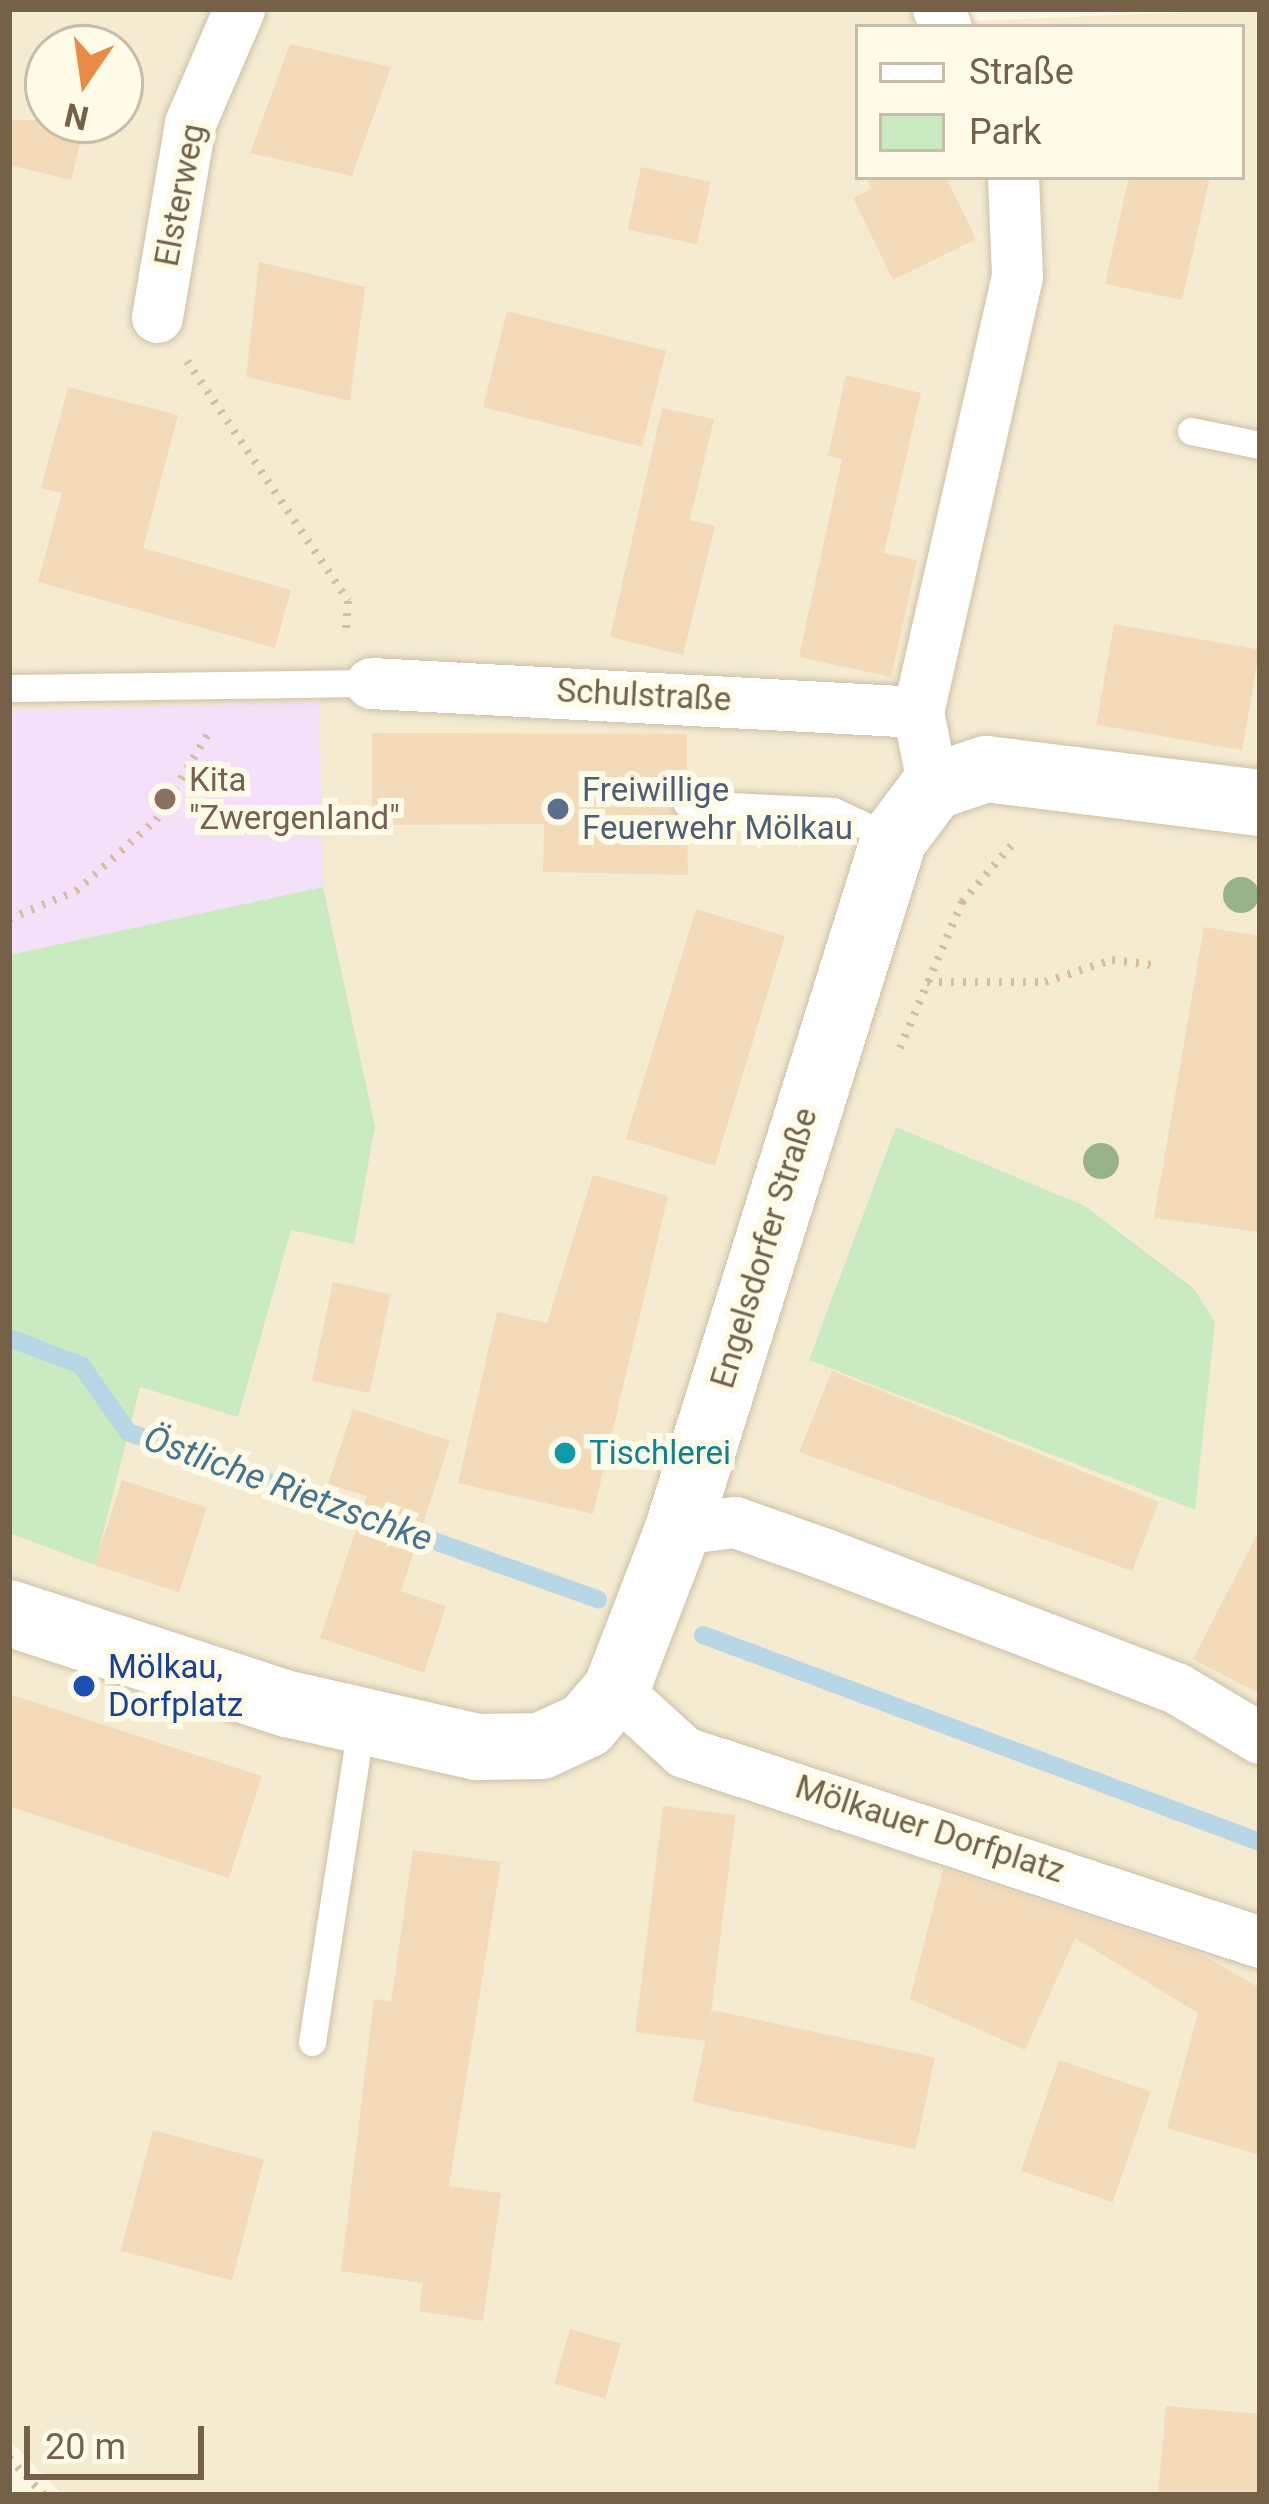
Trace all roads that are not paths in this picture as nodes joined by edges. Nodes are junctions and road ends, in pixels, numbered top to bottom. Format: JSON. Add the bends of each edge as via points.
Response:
{"nodes":[{"id":1,"x":239,"y":9,"type":"edge"},
{"id":2,"x":1013,"y":180,"type":"edge"},
{"id":3,"x":157,"y":317,"type":"road end"},
{"id":4,"x":1191,"y":431,"type":"dead end"},
{"id":5,"x":1260,"y":445,"type":"edge"},
{"id":6,"x":357,"y":683,"type":"joint"},
{"id":7,"x":9,"y":688,"type":"edge"},
{"id":8,"x":918,"y":712,"type":"junction"},
{"id":9,"x":932,"y":787,"type":"junction"},
{"id":10,"x":1260,"y":803,"type":"edge"},
{"id":11,"x":687,"y":804,"type":"dead end"},
{"id":12,"x":893,"y":839,"type":"junction"},
{"id":13,"x":678,"y":1528,"type":"junction"},
{"id":14,"x":9,"y":1613,"type":"edge"},
{"id":15,"x":636,"y":1643,"type":"junction"},
{"id":16,"x":361,"y":1724,"type":"junction"},
{"id":17,"x":1260,"y":1738,"type":"edge"},
{"id":18,"x":1260,"y":1942,"type":"edge"},
{"id":19,"x":312,"y":2042,"type":"dead end"}],
"edges":[{"from":1,"to":3,"type":"street","name":"Elsterweg","via":[[190,123]]},
{"from":2,"to":8,"type":"street","via":[[1017,276]]},
{"from":4,"to":5,"type":"lane"},
{"from":6,"to":7,"type":"lane"},
{"from":6,"to":8,"type":"street","name":"Schulstraße"},
{"from":8,"to":9,"type":"street"},
{"from":9,"to":10,"type":"main road","via":[[986,770]]},
{"from":9,"to":12,"type":"main road","name":"Engelsdorfer Straße"},
{"from":11,"to":12,"type":"lane","via":[[833,811]]},
{"from":12,"to":13,"type":"main road","name":"Engelsdorfer Straße"},
{"from":13,"to":15,"type":"main road","name":"Engelsdorfer Straße"},
{"from":13,"to":17,"type":"street","via":[[735,1522],[825,1554],[1176,1688]]},
{"from":14,"to":16,"type":"main road","name":"Engelsdorfer Straße"},
{"from":15,"to":16,"type":"main road","name":"Engelsdorfer Straße","via":[[586,1725],[541,1746],[478,1747]]},
{"from":15,"to":18,"type":"street","name":"Mölkauer Dorfplatz","via":[[684,1752]]},
{"from":16,"to":19,"type":"lane"}]}
